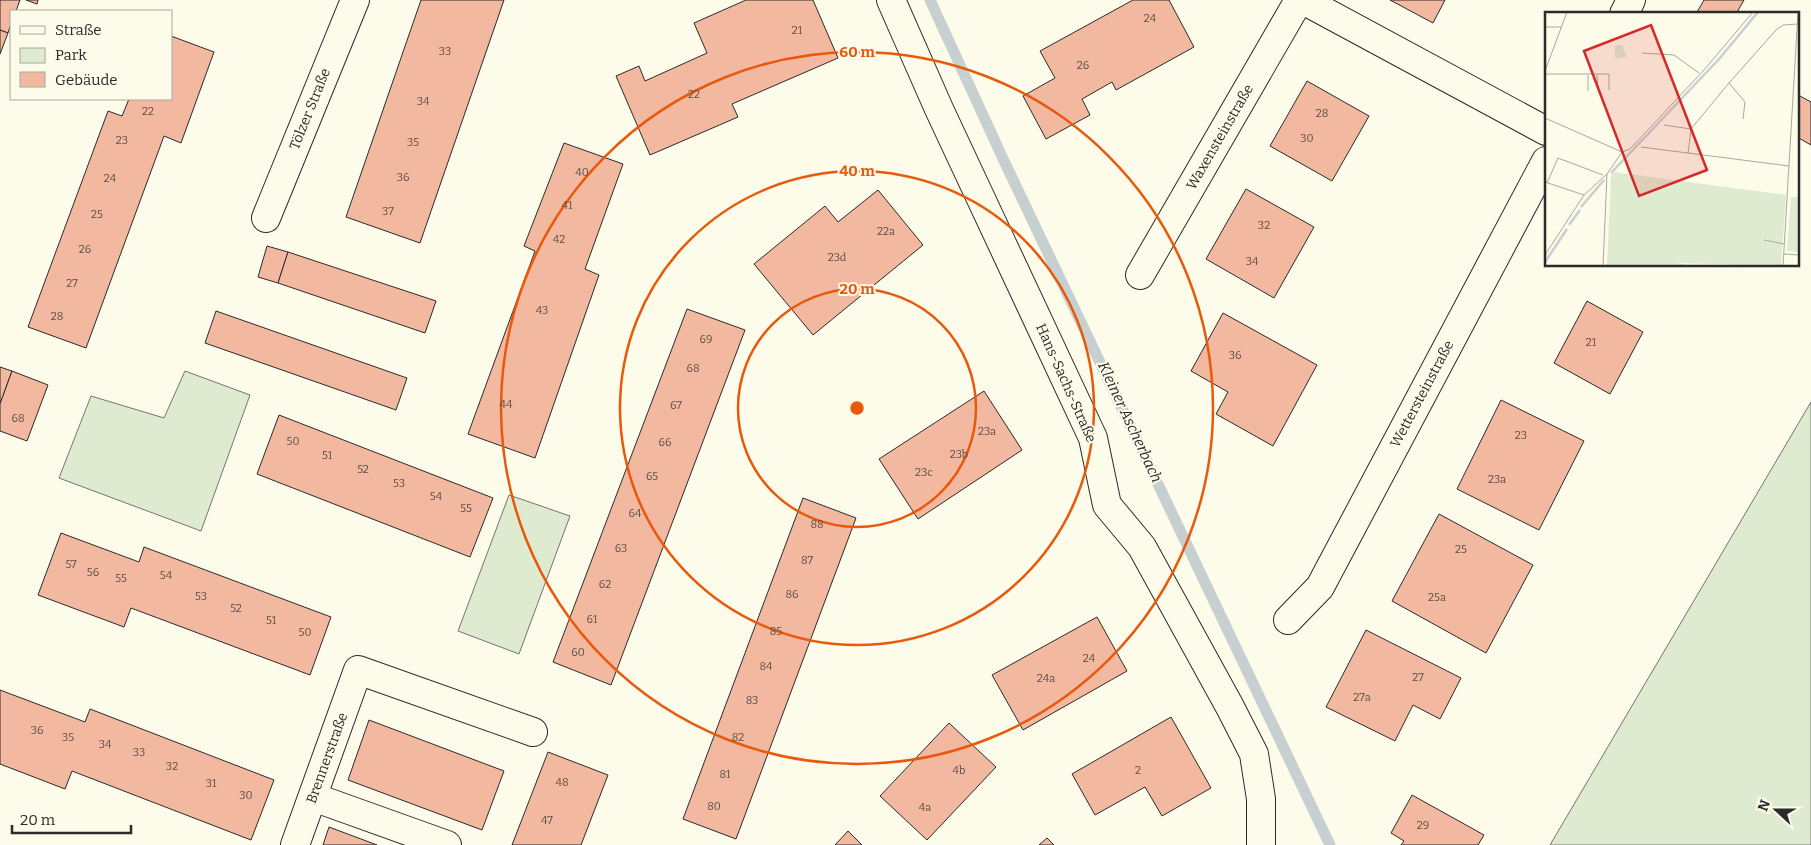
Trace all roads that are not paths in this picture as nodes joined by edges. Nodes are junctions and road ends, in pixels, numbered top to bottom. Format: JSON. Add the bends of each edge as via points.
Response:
{"nodes":[{"id":1,"x":355,"y":0,"type":"edge"},
{"id":2,"x":891,"y":0,"type":"edge"},
{"id":3,"x":1301,"y":0,"type":"edge"},
{"id":4,"x":1631,"y":0,"type":"edge"},
{"id":5,"x":1625,"y":12,"type":"edge"},
{"id":6,"x":1545,"y":130,"type":"edge"},
{"id":7,"x":1545,"y":163,"type":"edge"},
{"id":8,"x":266,"y":218,"type":"dead end"},
{"id":9,"x":1140,"y":275,"type":"dead end"},
{"id":10,"x":1288,"y":620,"type":"dead end"},
{"id":11,"x":533,"y":732,"type":"dead end"},
{"id":12,"x":313,"y":797,"type":"junction"},
{"id":13,"x":296,"y":845,"type":"edge"},
{"id":14,"x":447,"y":845,"type":"edge"},
{"id":15,"x":1261,"y":845,"type":"edge"}],
"edges":[{"from":1,"to":8,"type":"street","name":"Tölzer Straße"},
{"from":2,"to":15,"type":"street","name":"Hans-Sachs-Straße","via":[[1093,438],[1107,505],[1142,548],[1254,754],[1261,799]]},
{"from":3,"to":6,"type":"street","name":"Waxensteinstraße"},
{"from":3,"to":9,"type":"street","name":"Waxensteinstraße"},
{"from":4,"to":5,"type":"street"},
{"from":7,"to":10,"type":"street","name":"Wettersteinstraße","via":[[1320,587]]},
{"from":11,"to":12,"type":"street","name":"Brennerstraße","via":[[358,670]]},
{"from":12,"to":13,"type":"street","name":"Brennerstraße"},
{"from":12,"to":14,"type":"street"}]}
